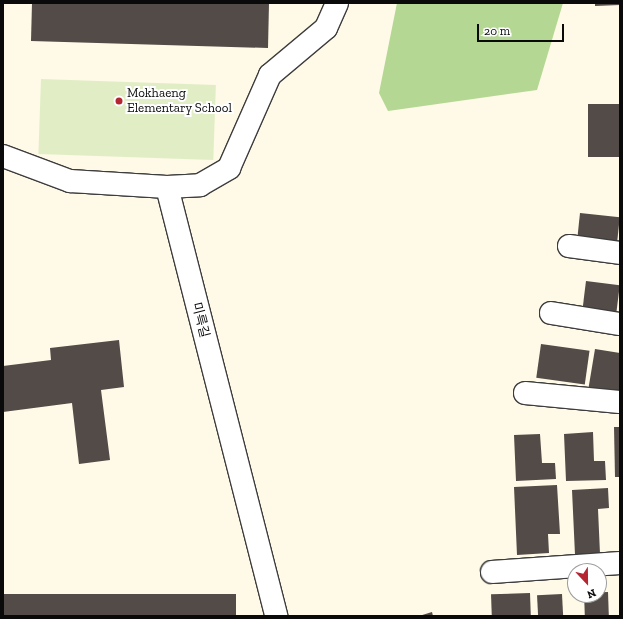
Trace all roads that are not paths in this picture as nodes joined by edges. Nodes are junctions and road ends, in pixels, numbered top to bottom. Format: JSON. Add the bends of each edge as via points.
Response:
{"nodes":[{"id":1,"x":337,"y":3,"type":"edge"},
{"id":2,"x":3,"y":156,"type":"edge"},
{"id":3,"x":167,"y":187,"type":"junction"},
{"id":4,"x":569,"y":246,"type":"dead end"},
{"id":5,"x":620,"y":253,"type":"edge"},
{"id":6,"x":552,"y":313,"type":"dead end"},
{"id":7,"x":620,"y":324,"type":"edge"},
{"id":8,"x":525,"y":393,"type":"dead end"},
{"id":9,"x":620,"y":402,"type":"edge"},
{"id":10,"x":620,"y":563,"type":"edge"},
{"id":11,"x":492,"y":572,"type":"dead end"},
{"id":12,"x":276,"y":616,"type":"edge"}],
"edges":[{"from":1,"to":3,"type":"lane","via":[[326,28],[270,75],[229,168],[200,185]]},
{"from":2,"to":3,"type":"lane","via":[[70,181]]},
{"from":3,"to":12,"type":"lane","name":"미륵길"},
{"from":4,"to":5,"type":"lane"},
{"from":6,"to":7,"type":"lane"},
{"from":8,"to":9,"type":"lane"},
{"from":10,"to":11,"type":"lane"}]}
